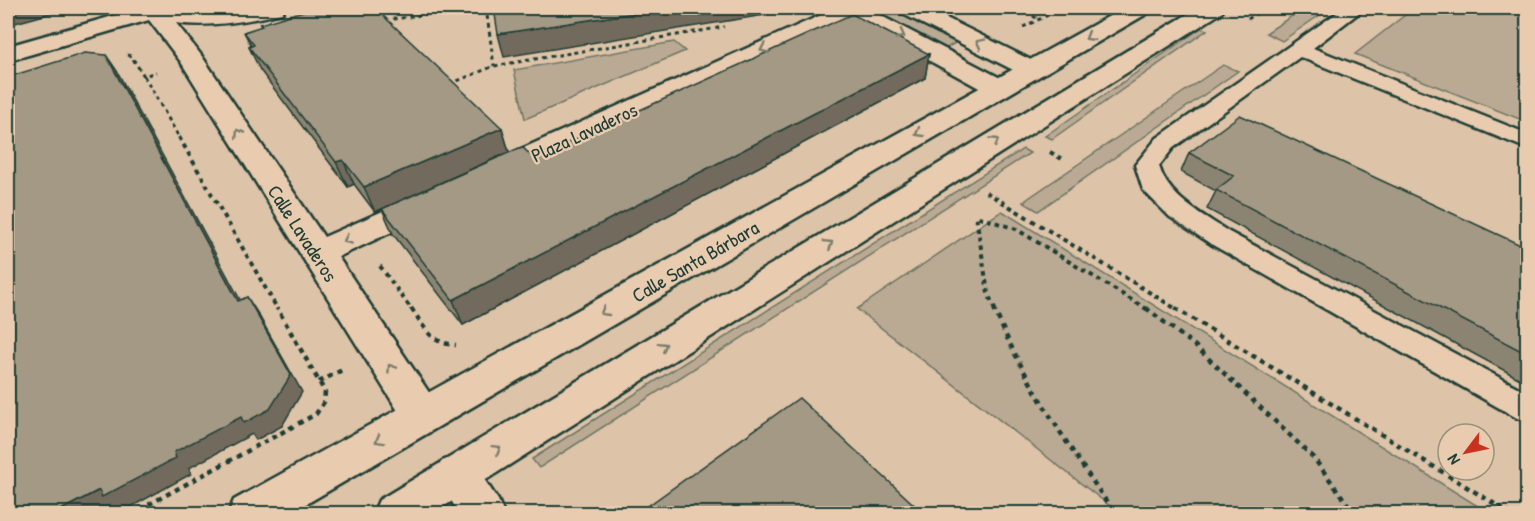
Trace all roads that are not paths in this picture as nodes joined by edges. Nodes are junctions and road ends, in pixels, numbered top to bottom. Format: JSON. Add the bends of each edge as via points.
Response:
{"nodes":[{"id":1,"x":274,"y":8,"type":"edge"},
{"id":2,"x":851,"y":8,"type":"edge"},
{"id":3,"x":909,"y":8,"type":"edge"},
{"id":4,"x":1140,"y":8,"type":"edge"},
{"id":5,"x":1213,"y":8,"type":"edge"},
{"id":6,"x":1356,"y":8,"type":"edge"},
{"id":7,"x":158,"y":9,"type":"edge"},
{"id":8,"x":206,"y":18,"type":"junction"},
{"id":9,"x":1298,"y":49,"type":"junction"},
{"id":10,"x":185,"y":50,"type":"junction"},
{"id":11,"x":8,"y":54,"type":"edge"},
{"id":12,"x":1032,"y":70,"type":"junction"},
{"id":13,"x":999,"y":88,"type":"junction"},
{"id":14,"x":1527,"y":142,"type":"edge"},
{"id":15,"x":316,"y":254,"type":"junction"},
{"id":16,"x":1527,"y":409,"type":"edge"},
{"id":17,"x":422,"y":415,"type":"junction"},
{"id":18,"x":458,"y":474,"type":"junction"},
{"id":19,"x":249,"y":513,"type":"edge"},
{"id":20,"x":394,"y":513,"type":"edge"},
{"id":21,"x":483,"y":513,"type":"edge"}],
"edges":[{"from":1,"to":8,"type":"street"},
{"from":2,"to":13,"type":"street","one_way":true},
{"from":2,"to":15,"type":"street","name":"Plaza Lavaderos","one_way":true},
{"from":12,"to":3,"type":"street","one_way":true},
{"from":4,"to":12,"type":"street","name":"Calle Santa Bárbara","one_way":true},
{"from":18,"to":5,"type":"street","one_way":true},
{"from":6,"to":9,"type":"lane"},
{"from":7,"to":8,"type":"street","via":[[170,16]]},
{"from":7,"to":10,"type":"street","name":"Calle Lavaderos"},
{"from":7,"to":11,"type":"street"},
{"from":8,"to":10,"type":"street","via":[[188,27],[178,38]]},
{"from":9,"to":14,"type":"lane"},
{"from":9,"to":16,"type":"lane","via":[[1225,114],[1166,143],[1147,165],[1152,184],[1179,211],[1220,238]]},
{"from":15,"to":10,"type":"street","name":"Calle Lavaderos","one_way":true},
{"from":12,"to":13,"type":"street","name":"Calle Santa Bárbara"},
{"from":13,"to":17,"type":"street","name":"Calle Santa Bárbara","one_way":true},
{"from":17,"to":15,"type":"street","name":"Calle Lavaderos","one_way":true},
{"from":17,"to":19,"type":"street","name":"Calle Santa Bárbara","one_way":true},
{"from":18,"to":20,"type":"street"},
{"from":18,"to":21,"type":"street"}]}
